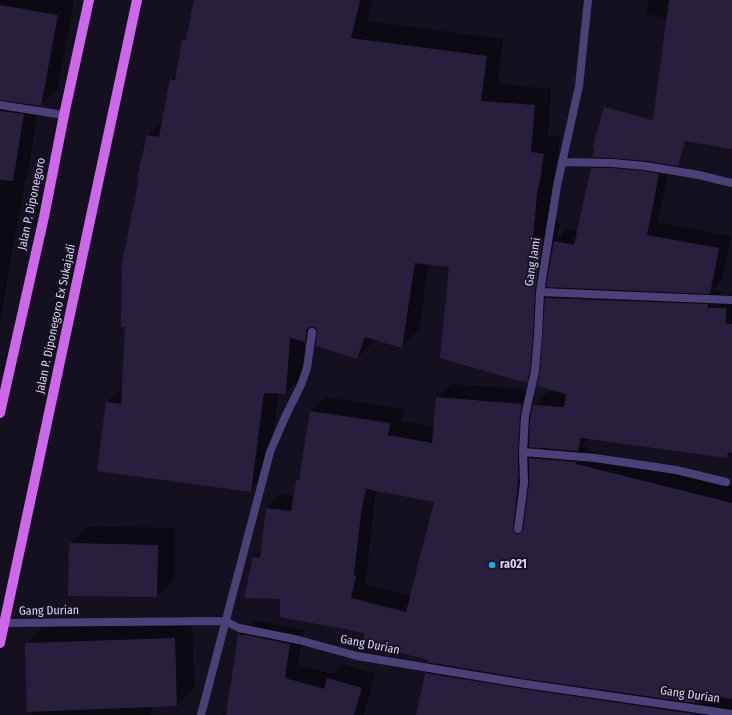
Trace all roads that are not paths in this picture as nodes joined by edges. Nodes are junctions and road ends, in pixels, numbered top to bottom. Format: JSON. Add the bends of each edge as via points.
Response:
{"nodes":[{"id":1,"x":89,"y":0,"type":"edge"},
{"id":2,"x":137,"y":0,"type":"edge"},
{"id":3,"x":588,"y":0,"type":"edge"},
{"id":4,"x":0,"y":105,"type":"edge"},
{"id":5,"x":64,"y":115,"type":"junction"},
{"id":6,"x":562,"y":162,"type":"junction"},
{"id":7,"x":732,"y":183,"type":"edge"},
{"id":8,"x":540,"y":292,"type":"junction"},
{"id":9,"x":732,"y":300,"type":"edge"},
{"id":10,"x":312,"y":332,"type":"dead end"},
{"id":11,"x":0,"y":413,"type":"edge"},
{"id":12,"x":523,"y":452,"type":"junction"},
{"id":13,"x":726,"y":482,"type":"dead end"},
{"id":14,"x":518,"y":529,"type":"dead end"},
{"id":15,"x":225,"y":621,"type":"junction"},
{"id":16,"x":2,"y":623,"type":"edge"},
{"id":17,"x":0,"y":643,"type":"edge"},
{"id":18,"x":732,"y":714,"type":"edge"},
{"id":19,"x":201,"y":715,"type":"edge"}],
"edges":[{"from":1,"to":5,"type":"main road","name":"Jalan P. Diponegoro"},
{"from":2,"to":16,"type":"main road","name":"Jalan P. Diponegoro Ex Sukajadi"},
{"from":3,"to":6,"type":"street","name":"Gang Jami","via":[[579,86]]},
{"from":4,"to":5,"type":"street"},
{"from":5,"to":11,"type":"main road","name":"Jalan P. Diponegoro"},
{"from":6,"to":7,"type":"street","via":[[645,166]]},
{"from":6,"to":8,"type":"street","name":"Gang Jami"},
{"from":8,"to":9,"type":"street"},
{"from":8,"to":12,"type":"street","name":"Gang Jami","via":[[535,371],[525,416]]},
{"from":10,"to":15,"type":"street","via":[[307,368],[270,452]]},
{"from":12,"to":13,"type":"street","via":[[595,458],[676,470]]},
{"from":12,"to":14,"type":"street","name":"Gang Jami","via":[[524,483]]},
{"from":15,"to":16,"type":"street","name":"Gang Durian"},
{"from":15,"to":18,"type":"street","name":"Gang Durian","via":[[239,628],[299,640],[357,656]]},
{"from":15,"to":19,"type":"street"},
{"from":16,"to":17,"type":"main road","name":"Jalan P. Diponegoro Ex Sukajadi"}]}
